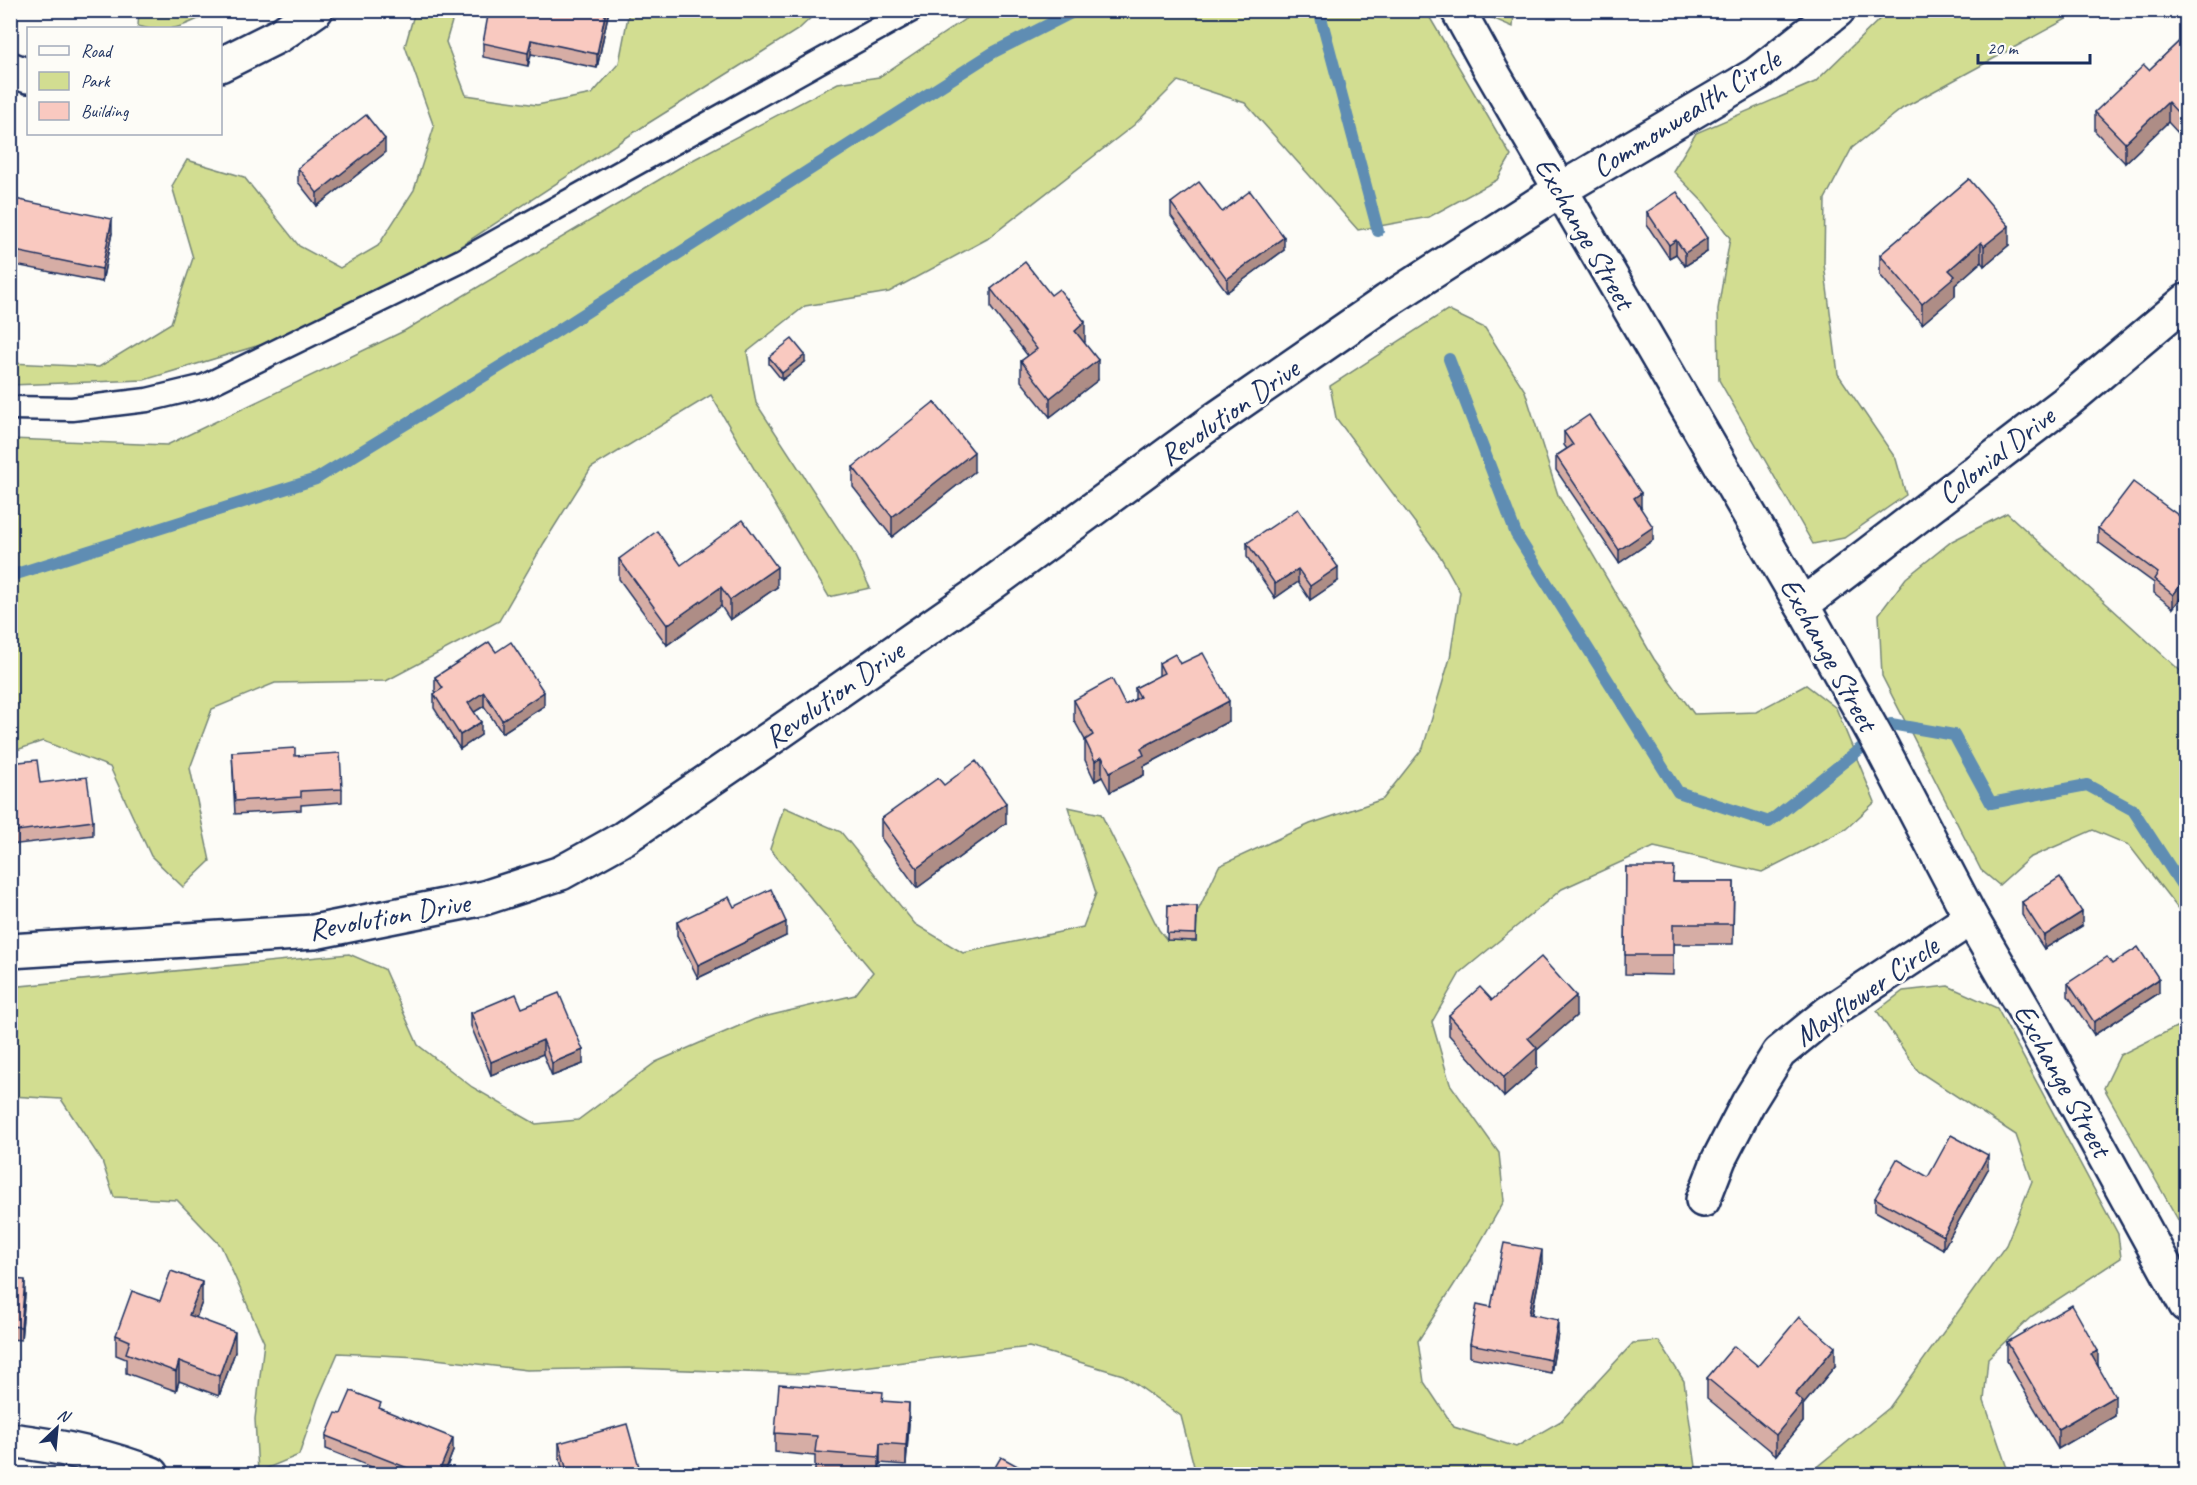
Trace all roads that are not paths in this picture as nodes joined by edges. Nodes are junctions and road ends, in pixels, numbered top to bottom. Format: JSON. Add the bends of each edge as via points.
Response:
{"nodes":[{"id":1,"x":316,"y":10,"type":"edge"},
{"id":2,"x":912,"y":10,"type":"edge"},
{"id":3,"x":1458,"y":10,"type":"edge"},
{"id":4,"x":1838,"y":10,"type":"edge"},
{"id":5,"x":222,"y":64,"type":"edge"},
{"id":6,"x":10,"y":69,"type":"edge"},
{"id":7,"x":27,"y":76,"type":"edge"},
{"id":8,"x":1560,"y":190,"type":"junction"},
{"id":9,"x":2187,"y":301,"type":"edge"},
{"id":10,"x":10,"y":408,"type":"edge"},
{"id":11,"x":1802,"y":605,"type":"junction"},
{"id":12,"x":1971,"y":918,"type":"junction"},
{"id":13,"x":10,"y":951,"type":"edge"},
{"id":14,"x":1703,"y":1200,"type":"dead end"},
{"id":15,"x":2187,"y":1305,"type":"edge"},
{"id":16,"x":10,"y":1440,"type":"edge"},
{"id":17,"x":152,"y":1474,"type":"edge"}],
"edges":[{"from":1,"to":5,"type":"street","via":[[280,35]]},
{"from":2,"to":10,"type":"lane","via":[[461,261],[205,386],[147,400],[72,409]]},
{"from":3,"to":8,"type":"street","name":"Exchange Street"},
{"from":4,"to":8,"type":"street","name":"Commonwealth Circle","via":[[1757,74]]},
{"from":6,"to":7,"type":"street"},
{"from":8,"to":11,"type":"street","name":"Exchange Street"},
{"from":8,"to":13,"type":"street","name":"Revolution Drive","via":[[1387,301],[1213,421],[979,593],[774,736],[624,838],[561,873],[484,898],[314,932]]},
{"from":9,"to":11,"type":"street","name":"Colonial Drive","via":[[2065,403]]},
{"from":11,"to":12,"type":"street","name":"Exchange Street"},
{"from":12,"to":14,"type":"street","name":"Mayflower Circle","via":[[1828,1013],[1779,1053],[1719,1159]]},
{"from":12,"to":15,"type":"street","name":"Exchange Street"},
{"from":16,"to":17,"type":"street","via":[[54,1446]]}]}
